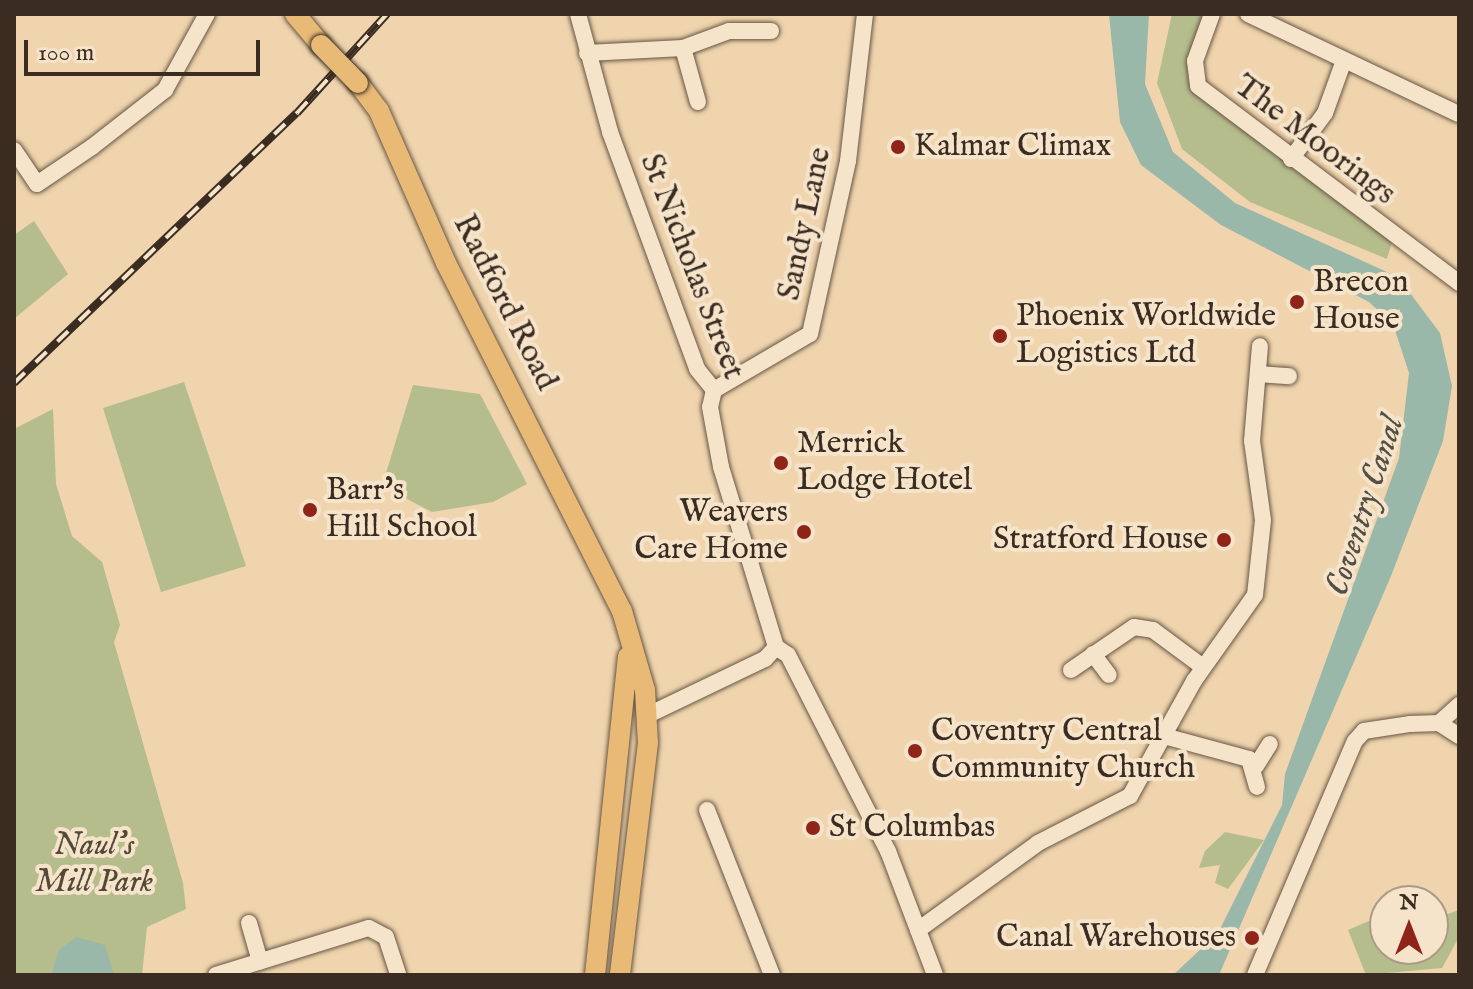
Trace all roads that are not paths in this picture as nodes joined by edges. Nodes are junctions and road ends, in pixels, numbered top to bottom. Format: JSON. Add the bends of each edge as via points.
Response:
{"nodes":[{"id":1,"x":207,"y":14,"type":"edge"},
{"id":2,"x":295,"y":14,"type":"edge"},
{"id":3,"x":578,"y":14,"type":"edge"},
{"id":4,"x":865,"y":14,"type":"edge"},
{"id":5,"x":1212,"y":14,"type":"edge"},
{"id":6,"x":1248,"y":14,"type":"edge"},
{"id":7,"x":771,"y":31,"type":"dead end"},
{"id":8,"x":683,"y":48,"type":"junction"},
{"id":9,"x":587,"y":53,"type":"junction"},
{"id":10,"x":1343,"y":63,"type":"junction"},
{"id":11,"x":698,"y":102,"type":"dead end"},
{"id":12,"x":1459,"y":114,"type":"edge"},
{"id":13,"x":14,"y":150,"type":"edge"},
{"id":14,"x":1291,"y":159,"type":"junction"},
{"id":15,"x":1459,"y":283,"type":"edge"},
{"id":16,"x":1260,"y":346,"type":"dead end"},
{"id":17,"x":1258,"y":374,"type":"junction"},
{"id":18,"x":1289,"y":376,"type":"dead end"},
{"id":19,"x":714,"y":390,"type":"junction"},
{"id":20,"x":628,"y":637,"type":"junction"},
{"id":21,"x":776,"y":647,"type":"junction"},
{"id":22,"x":1093,"y":654,"type":"junction"},
{"id":23,"x":1203,"y":667,"type":"junction"},
{"id":24,"x":1071,"y":670,"type":"dead end"},
{"id":25,"x":1109,"y":675,"type":"dead end"},
{"id":26,"x":1459,"y":705,"type":"edge"},
{"id":27,"x":648,"y":715,"type":"junction"},
{"id":28,"x":1439,"y":723,"type":"junction"},
{"id":29,"x":1164,"y":736,"type":"junction"},
{"id":30,"x":1459,"y":736,"type":"edge"},
{"id":31,"x":1270,"y":744,"type":"dead end"},
{"id":32,"x":1256,"y":766,"type":"junction"},
{"id":33,"x":1257,"y":787,"type":"dead end"},
{"id":34,"x":707,"y":810,"type":"dead end"},
{"id":35,"x":607,"y":862,"type":"junction"},
{"id":36,"x":249,"y":923,"type":"dead end"},
{"id":37,"x":918,"y":930,"type":"junction"},
{"id":38,"x":260,"y":961,"type":"junction"},
{"id":39,"x":216,"y":975,"type":"edge"},
{"id":40,"x":398,"y":975,"type":"edge"},
{"id":41,"x":595,"y":975,"type":"edge"},
{"id":42,"x":620,"y":975,"type":"edge"},
{"id":43,"x":772,"y":975,"type":"edge"},
{"id":44,"x":935,"y":975,"type":"edge"},
{"id":45,"x":1255,"y":975,"type":"edge"}],
"edges":[{"from":1,"to":13,"type":"street","via":[[165,90],[92,147],[37,184]]},
{"from":2,"to":20,"type":"main road","name":"Radford Road","bridge":true,"via":[[379,111],[446,263],[565,491]]},
{"from":3,"to":9,"type":"street","name":"St Nicholas Street"},
{"from":4,"to":19,"type":"street","name":"Sandy Lane","via":[[848,161],[810,334]]},
{"from":5,"to":14,"type":"street","name":"The Moorings","via":[[1195,61],[1198,86]]},
{"from":6,"to":10,"type":"street"},
{"from":7,"to":8,"type":"street","via":[[729,31]]},
{"from":8,"to":9,"type":"street"},
{"from":8,"to":11,"type":"street"},
{"from":9,"to":19,"type":"street","name":"St Nicholas Street","via":[[697,369]]},
{"from":10,"to":12,"type":"street"},
{"from":10,"to":14,"type":"street","via":[[1325,113]]},
{"from":14,"to":15,"type":"street","name":"The Moorings"},
{"from":16,"to":17,"type":"street"},
{"from":17,"to":18,"type":"street"},
{"from":17,"to":23,"type":"street","via":[[1252,441],[1262,502],[1261,573],[1246,610]]},
{"from":19,"to":21,"type":"street","name":"St Nicholas Street","via":[[710,407],[721,467]]},
{"from":20,"to":27,"type":"main road","name":"Radford Road"},
{"from":20,"to":35,"type":"main road","name":"Radford Road"},
{"from":21,"to":27,"type":"street","via":[[765,659]]},
{"from":21,"to":37,"type":"street","name":"St Nicholas Street","via":[[788,655],[888,851]]},
{"from":22,"to":23,"type":"street","via":[[1128,629],[1148,628]]},
{"from":22,"to":24,"type":"street"},
{"from":22,"to":25,"type":"street"},
{"from":23,"to":29,"type":"street"},
{"from":26,"to":28,"type":"street"},
{"from":27,"to":35,"type":"main road","name":"Radford Road","via":[[634,734],[622,820]]},
{"from":27,"to":42,"type":"main road","name":"Radford Road"},
{"from":28,"to":30,"type":"street"},
{"from":28,"to":45,"type":"street","via":[[1377,728],[1355,741]]},
{"from":29,"to":32,"type":"street"},
{"from":29,"to":37,"type":"street","via":[[1130,796],[1038,843]]},
{"from":31,"to":32,"type":"street"},
{"from":32,"to":33,"type":"street"},
{"from":34,"to":43,"type":"street"},
{"from":35,"to":41,"type":"main road","name":"Radford Road"},
{"from":36,"to":38,"type":"street"},
{"from":37,"to":44,"type":"street","name":"St Nicholas Street"},
{"from":38,"to":39,"type":"street"},
{"from":38,"to":40,"type":"street","via":[[374,928],[386,937]]}]}
